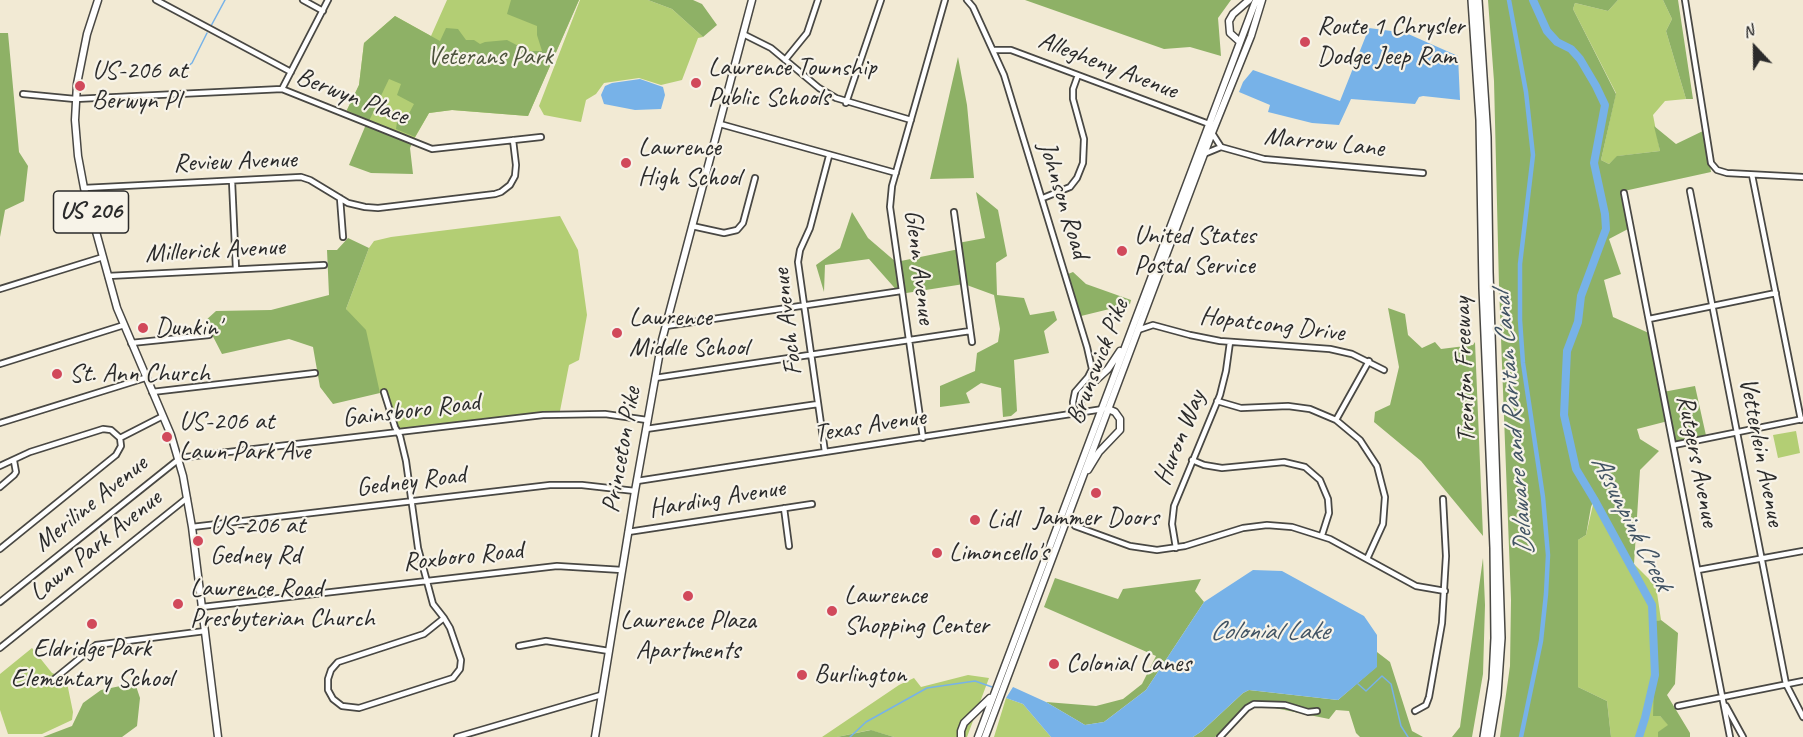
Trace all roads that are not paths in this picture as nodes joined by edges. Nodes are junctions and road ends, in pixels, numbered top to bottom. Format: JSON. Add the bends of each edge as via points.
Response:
{"nodes":[{"id":1,"x":99,"y":0,"type":"edge"},
{"id":2,"x":156,"y":0,"type":"edge"},
{"id":3,"x":303,"y":0,"type":"edge"},
{"id":4,"x":328,"y":0,"type":"edge"},
{"id":5,"x":752,"y":0,"type":"edge"},
{"id":6,"x":818,"y":0,"type":"edge"},
{"id":7,"x":880,"y":0,"type":"edge"},
{"id":8,"x":945,"y":0,"type":"edge"},
{"id":9,"x":967,"y":0,"type":"edge"},
{"id":10,"x":1249,"y":0,"type":"edge"},
{"id":11,"x":1256,"y":0,"type":"edge"},
{"id":12,"x":1262,"y":0,"type":"edge"},
{"id":13,"x":1472,"y":0,"type":"edge"},
{"id":14,"x":1478,"y":0,"type":"edge"},
{"id":15,"x":1685,"y":0,"type":"edge"},
{"id":16,"x":323,"y":11,"type":"junction"},
{"id":17,"x":743,"y":34,"type":"junction"},
{"id":18,"x":1240,"y":42,"type":"junction"},
{"id":19,"x":993,"y":50,"type":"junction"},
{"id":20,"x":785,"y":60,"type":"junction"},
{"id":21,"x":291,"y":72,"type":"junction"},
{"id":22,"x":1078,"y":75,"type":"junction"},
{"id":23,"x":282,"y":89,"type":"junction"},
{"id":24,"x":23,"y":94,"type":"dead end"},
{"id":25,"x":75,"y":99,"type":"junction"},
{"id":26,"x":846,"y":102,"type":"junction"},
{"id":27,"x":911,"y":120,"type":"junction"},
{"id":28,"x":720,"y":124,"type":"junction"},
{"id":29,"x":1209,"y":124,"type":"junction"},
{"id":30,"x":1212,"y":133,"type":"junction"},
{"id":31,"x":538,"y":137,"type":"dead end"},
{"id":32,"x":513,"y":140,"type":"junction"},
{"id":33,"x":1221,"y":147,"type":"junction"},
{"id":34,"x":1204,"y":154,"type":"junction"},
{"id":35,"x":829,"y":156,"type":"junction"},
{"id":36,"x":896,"y":173,"type":"junction"},
{"id":37,"x":1423,"y":173,"type":"dead end"},
{"id":38,"x":1752,"y":174,"type":"junction"},
{"id":39,"x":1803,"y":177,"type":"edge"},
{"id":40,"x":755,"y":178,"type":"dead end"},
{"id":41,"x":231,"y":181,"type":"junction"},
{"id":42,"x":84,"y":188,"type":"junction"},
{"id":43,"x":1689,"y":190,"type":"dead end"},
{"id":44,"x":1624,"y":193,"type":"dead end"},
{"id":45,"x":340,"y":198,"type":"junction"},
{"id":46,"x":1043,"y":198,"type":"junction"},
{"id":47,"x":954,"y":212,"type":"dead end"},
{"id":48,"x":692,"y":226,"type":"junction"},
{"id":49,"x":343,"y":237,"type":"dead end"},
{"id":50,"x":103,"y":257,"type":"junction"},
{"id":51,"x":324,"y":264,"type":"dead end"},
{"id":52,"x":236,"y":269,"type":"junction"},
{"id":53,"x":108,"y":276,"type":"junction"},
{"id":54,"x":0,"y":289,"type":"edge"},
{"id":55,"x":901,"y":291,"type":"junction"},
{"id":56,"x":1776,"y":293,"type":"junction"},
{"id":57,"x":803,"y":305,"type":"junction"},
{"id":58,"x":1712,"y":306,"type":"junction"},
{"id":59,"x":1145,"y":311,"type":"junction"},
{"id":60,"x":1649,"y":319,"type":"junction"},
{"id":61,"x":1153,"y":324,"type":"junction"},
{"id":62,"x":124,"y":325,"type":"junction"},
{"id":63,"x":666,"y":326,"type":"junction"},
{"id":64,"x":1138,"y":330,"type":"junction"},
{"id":65,"x":970,"y":331,"type":"junction"},
{"id":66,"x":209,"y":335,"type":"dead end"},
{"id":67,"x":1129,"y":335,"type":"junction"},
{"id":68,"x":909,"y":340,"type":"junction"},
{"id":69,"x":972,"y":342,"type":"dead end"},
{"id":70,"x":1230,"y":342,"type":"junction"},
{"id":71,"x":131,"y":343,"type":"junction"},
{"id":72,"x":811,"y":355,"type":"junction"},
{"id":73,"x":1369,"y":361,"type":"junction"},
{"id":74,"x":0,"y":364,"type":"edge"},
{"id":75,"x":1384,"y":370,"type":"dead end"},
{"id":76,"x":315,"y":373,"type":"dead end"},
{"id":77,"x":145,"y":378,"type":"junction"},
{"id":78,"x":655,"y":378,"type":"junction"},
{"id":79,"x":152,"y":392,"type":"junction"},
{"id":80,"x":384,"y":392,"type":"dead end"},
{"id":81,"x":1217,"y":401,"type":"junction"},
{"id":82,"x":818,"y":404,"type":"junction"},
{"id":83,"x":1105,"y":409,"type":"junction"},
{"id":84,"x":1082,"y":412,"type":"junction"},
{"id":85,"x":1074,"y":414,"type":"junction"},
{"id":86,"x":163,"y":416,"type":"junction"},
{"id":87,"x":1802,"y":419,"type":"edge"},
{"id":88,"x":647,"y":420,"type":"junction"},
{"id":89,"x":1336,"y":420,"type":"junction"},
{"id":90,"x":0,"y":423,"type":"edge"},
{"id":91,"x":646,"y":429,"type":"junction"},
{"id":92,"x":397,"y":432,"type":"junction"},
{"id":93,"x":1737,"y":432,"type":"junction"},
{"id":94,"x":120,"y":438,"type":"junction"},
{"id":95,"x":923,"y":438,"type":"junction"},
{"id":96,"x":1674,"y":445,"type":"junction"},
{"id":97,"x":825,"y":452,"type":"junction"},
{"id":98,"x":179,"y":459,"type":"junction"},
{"id":99,"x":1192,"y":460,"type":"junction"},
{"id":100,"x":14,"y":461,"type":"junction"},
{"id":101,"x":0,"y":466,"type":"edge"},
{"id":102,"x":637,"y":481,"type":"junction"},
{"id":103,"x":0,"y":487,"type":"edge"},
{"id":104,"x":1078,"y":489,"type":"junction"},
{"id":105,"x":635,"y":491,"type":"junction"},
{"id":106,"x":187,"y":498,"type":"junction"},
{"id":107,"x":1443,"y":499,"type":"dead end"},
{"id":108,"x":411,"y":501,"type":"junction"},
{"id":109,"x":812,"y":504,"type":"dead end"},
{"id":110,"x":784,"y":508,"type":"junction"},
{"id":111,"x":1069,"y":516,"type":"junction"},
{"id":112,"x":192,"y":526,"type":"junction"},
{"id":113,"x":1075,"y":526,"type":"junction"},
{"id":114,"x":1062,"y":531,"type":"junction"},
{"id":115,"x":628,"y":532,"type":"junction"},
{"id":116,"x":1322,"y":535,"type":"junction"},
{"id":117,"x":789,"y":546,"type":"dead end"},
{"id":118,"x":1176,"y":548,"type":"junction"},
{"id":119,"x":0,"y":549,"type":"edge"},
{"id":120,"x":1803,"y":551,"type":"edge"},
{"id":121,"x":1762,"y":558,"type":"junction"},
{"id":122,"x":1367,"y":559,"type":"junction"},
{"id":123,"x":622,"y":570,"type":"junction"},
{"id":124,"x":1698,"y":570,"type":"junction"},
{"id":125,"x":428,"y":581,"type":"junction"},
{"id":126,"x":1445,"y":591,"type":"junction"},
{"id":127,"x":0,"y":602,"type":"edge"},
{"id":128,"x":202,"y":607,"type":"junction"},
{"id":129,"x":444,"y":618,"type":"junction"},
{"id":130,"x":205,"y":632,"type":"junction"},
{"id":131,"x":519,"y":646,"type":"dead end"},
{"id":132,"x":0,"y":648,"type":"edge"},
{"id":133,"x":609,"y":651,"type":"junction"},
{"id":134,"x":1003,"y":679,"type":"junction"},
{"id":135,"x":53,"y":680,"type":"dead end"},
{"id":136,"x":1803,"y":681,"type":"edge"},
{"id":137,"x":1786,"y":684,"type":"junction"},
{"id":138,"x":996,"y":694,"type":"junction"},
{"id":139,"x":601,"y":696,"type":"junction"},
{"id":140,"x":1723,"y":699,"type":"junction"},
{"id":141,"x":1678,"y":706,"type":"dead end"},
{"id":142,"x":1317,"y":711,"type":"dead end"},
{"id":143,"x":1415,"y":711,"type":"dead end"},
{"id":144,"x":1803,"y":717,"type":"edge"},
{"id":145,"x":218,"y":737,"type":"edge"},
{"id":146,"x":458,"y":737,"type":"edge"},
{"id":147,"x":595,"y":737,"type":"edge"},
{"id":148,"x":962,"y":737,"type":"edge"},
{"id":149,"x":978,"y":737,"type":"edge"},
{"id":150,"x":985,"y":737,"type":"edge"},
{"id":151,"x":1220,"y":737,"type":"edge"},
{"id":152,"x":1484,"y":737,"type":"edge"},
{"id":153,"x":1490,"y":737,"type":"edge"},
{"id":154,"x":1730,"y":737,"type":"edge"},
{"id":155,"x":1743,"y":737,"type":"edge"}],
"edges":[{"from":1,"to":25,"type":"main road","number":"US 206","via":[[83,49]]},
{"from":2,"to":21,"type":"street"},
{"from":3,"to":16,"type":"street"},
{"from":4,"to":16,"type":"street"},
{"from":5,"to":17,"type":"main road","name":"Princeton Pike"},
{"from":6,"to":20,"type":"street","via":[[807,33]]},
{"from":7,"to":26,"type":"street"},
{"from":8,"to":27,"type":"street","name":"Glenn Avenue"},
{"from":9,"to":19,"type":"street","name":"Johnson Road"},
{"from":10,"to":18,"type":"main road","via":[[1228,21],[1230,33]]},
{"from":11,"to":18,"type":"main road","name":"Brunswick Pike"},
{"from":12,"to":30,"type":"main road","name":"Brunswick Pike"},
{"from":13,"to":152,"type":"highway","name":"Trenton Freeway","via":[[1480,120],[1495,604],[1493,679]]},
{"from":14,"to":153,"type":"highway","name":"Trenton Freeway","via":[[1487,137],[1501,627]]},
{"from":15,"to":38,"type":"street","via":[[1709,159],[1717,170]]},
{"from":16,"to":21,"type":"street"},
{"from":17,"to":20,"type":"street"},
{"from":17,"to":28,"type":"main road","name":"Princeton Pike"},
{"from":18,"to":29,"type":"main road","name":"Brunswick Pike"},
{"from":19,"to":22,"type":"street","name":"Allegheny Avenue","via":[[1011,50]]},
{"from":19,"to":46,"type":"street","name":"Johnson Road"},
{"from":20,"to":26,"type":"street","via":[[819,88]]},
{"from":21,"to":23,"type":"street"},
{"from":22,"to":29,"type":"street","name":"Allegheny Avenue"},
{"from":22,"to":46,"type":"street","via":[[1072,94],[1084,139],[1083,163],[1070,187]]},
{"from":23,"to":25,"type":"street","name":"Berwyn Place"},
{"from":23,"to":32,"type":"street","name":"Berwyn Place","via":[[432,149]]},
{"from":24,"to":25,"type":"street","name":"Berwyn Place"},
{"from":25,"to":42,"type":"main road","number":"US 206"},
{"from":26,"to":27,"type":"street"},
{"from":27,"to":36,"type":"street","name":"Glenn Avenue"},
{"from":28,"to":35,"type":"street"},
{"from":28,"to":48,"type":"main road","name":"Princeton Pike"},
{"from":29,"to":67,"type":"main road","name":"Brunswick Pike"},
{"from":30,"to":33,"type":"street"},
{"from":30,"to":34,"type":"main road","name":"Brunswick Pike"},
{"from":31,"to":32,"type":"street","name":"Berwyn Place"},
{"from":32,"to":45,"type":"street","name":"Review Avenue","via":[[515,176],[510,185],[495,194],[374,208]]},
{"from":33,"to":34,"type":"street"},
{"from":33,"to":37,"type":"street","name":"Marrow Lane","via":[[1264,159]]},
{"from":34,"to":59,"type":"main road","name":"Brunswick Pike"},
{"from":35,"to":36,"type":"street"},
{"from":35,"to":57,"type":"street","name":"Foch Avenue","via":[[810,228],[798,256]]},
{"from":36,"to":55,"type":"street","name":"Glenn Avenue","via":[[890,207]]},
{"from":38,"to":39,"type":"street"},
{"from":38,"to":56,"type":"street"},
{"from":40,"to":48,"type":"street","via":[[743,223],[737,230],[724,233]]},
{"from":41,"to":42,"type":"street","name":"Review Avenue"},
{"from":41,"to":45,"type":"street","name":"Review Avenue","via":[[305,178]]},
{"from":41,"to":52,"type":"street"},
{"from":42,"to":50,"type":"main road","number":"US 206"},
{"from":43,"to":58,"type":"street","name":"Vetterlein Avenue"},
{"from":44,"to":60,"type":"street","name":"Rutgers Avenue"},
{"from":45,"to":49,"type":"street"},
{"from":46,"to":85,"type":"street","name":"Johnson Road","via":[[1092,365],[1090,374],[1075,392]]},
{"from":47,"to":65,"type":"street"},
{"from":48,"to":63,"type":"main road","name":"Princeton Pike"},
{"from":50,"to":53,"type":"main road","number":"US 206"},
{"from":50,"to":54,"type":"street"},
{"from":51,"to":52,"type":"street","name":"Millerick Avenue"},
{"from":52,"to":53,"type":"street","name":"Millerick Avenue"},
{"from":53,"to":62,"type":"main road","number":"US 206"},
{"from":55,"to":57,"type":"street"},
{"from":55,"to":68,"type":"street","name":"Glenn Avenue"},
{"from":56,"to":58,"type":"street"},
{"from":56,"to":87,"type":"street"},
{"from":57,"to":63,"type":"street"},
{"from":57,"to":72,"type":"street","name":"Foch Avenue"},
{"from":58,"to":60,"type":"street"},
{"from":58,"to":93,"type":"street","name":"Vetterlein Avenue"},
{"from":59,"to":61,"type":"street"},
{"from":59,"to":64,"type":"main road","name":"Brunswick Pike"},
{"from":60,"to":96,"type":"street","name":"Rutgers Avenue"},
{"from":61,"to":64,"type":"street"},
{"from":61,"to":70,"type":"street","name":"Hopatcong Drive"},
{"from":62,"to":71,"type":"main road","number":"US 206"},
{"from":62,"to":74,"type":"street"},
{"from":63,"to":78,"type":"main road","name":"Princeton Pike"},
{"from":64,"to":83,"type":"main road","name":"Brunswick Pike"},
{"from":65,"to":68,"type":"street"},
{"from":65,"to":69,"type":"street"},
{"from":66,"to":71,"type":"street"},
{"from":67,"to":83,"type":"main road","name":"Brunswick Pike"},
{"from":67,"to":84,"type":"main road","via":[[1108,369],[1082,393]]},
{"from":68,"to":72,"type":"street"},
{"from":68,"to":95,"type":"street","name":"Glenn Avenue"},
{"from":70,"to":73,"type":"street","name":"Hopatcong Drive","via":[[1317,347]]},
{"from":70,"to":81,"type":"street","name":"Huron Way"},
{"from":71,"to":77,"type":"main road","number":"US 206"},
{"from":72,"to":78,"type":"street"},
{"from":72,"to":82,"type":"street","name":"Foch Avenue"},
{"from":73,"to":75,"type":"street","name":"Hopatcong Drive"},
{"from":73,"to":89,"type":"street"},
{"from":76,"to":79,"type":"street"},
{"from":77,"to":79,"type":"main road","number":"US 206"},
{"from":77,"to":90,"type":"street"},
{"from":78,"to":88,"type":"main road","name":"Princeton Pike"},
{"from":79,"to":86,"type":"main road","number":"US 206"},
{"from":80,"to":92,"type":"street"},
{"from":81,"to":89,"type":"street","via":[[1241,408],[1299,406]]},
{"from":81,"to":99,"type":"street","name":"Huron Way"},
{"from":82,"to":91,"type":"street"},
{"from":82,"to":97,"type":"street","name":"Foch Avenue"},
{"from":83,"to":84,"type":"street","name":"Texas Avenue"},
{"from":83,"to":104,"type":"main road","name":"Brunswick Pike"},
{"from":83,"to":104,"type":"main road","via":[[1120,418],[1120,430],[1099,452]]},
{"from":83,"to":134,"type":"main road","name":"Brunswick Pike"},
{"from":84,"to":85,"type":"street","name":"Texas Avenue"},
{"from":85,"to":95,"type":"street","name":"Texas Avenue"},
{"from":86,"to":94,"type":"street"},
{"from":86,"to":98,"type":"main road","number":"US 206"},
{"from":87,"to":93,"type":"street"},
{"from":88,"to":91,"type":"main road","name":"Princeton Pike"},
{"from":88,"to":92,"type":"street","name":"Gainsboro Road","via":[[605,414],[561,414]]},
{"from":89,"to":122,"type":"street","via":[[1367,448],[1384,487],[1383,524]]},
{"from":91,"to":102,"type":"main road","name":"Princeton Pike"},
{"from":92,"to":98,"type":"street","name":"Gainsboro Road"},
{"from":92,"to":108,"type":"street","via":[[406,460]]},
{"from":93,"to":96,"type":"street"},
{"from":93,"to":121,"type":"street","name":"Vetterlein Avenue"},
{"from":94,"to":100,"type":"street","via":[[104,429],[30,452]]},
{"from":94,"to":119,"type":"street","via":[[116,455]]},
{"from":95,"to":97,"type":"street","name":"Texas Avenue"},
{"from":96,"to":124,"type":"street","name":"Rutgers Avenue"},
{"from":97,"to":102,"type":"street","name":"Texas Avenue"},
{"from":98,"to":106,"type":"main road","number":"US 206"},
{"from":98,"to":127,"type":"street","name":"Meriline Avenue"},
{"from":99,"to":116,"type":"street","via":[[1222,468],[1284,462],[1305,467],[1320,480],[1328,499],[1329,513]]},
{"from":99,"to":118,"type":"street","name":"Huron Way","via":[[1174,506]]},
{"from":100,"to":101,"type":"street"},
{"from":100,"to":103,"type":"street","via":[[14,476]]},
{"from":102,"to":105,"type":"main road","name":"Princeton Pike"},
{"from":104,"to":111,"type":"main road","name":"Brunswick Pike"},
{"from":105,"to":108,"type":"street","name":"Gedney Road","via":[[550,485]]},
{"from":105,"to":115,"type":"main road","name":"Princeton Pike"},
{"from":106,"to":112,"type":"main road","number":"US 206"},
{"from":106,"to":132,"type":"street","name":"Lawn Park Avenue"},
{"from":107,"to":126,"type":"street"},
{"from":108,"to":112,"type":"street","name":"Gedney Road"},
{"from":108,"to":125,"type":"street"},
{"from":109,"to":110,"type":"street","name":"Harding Avenue"},
{"from":110,"to":115,"type":"street","name":"Harding Avenue"},
{"from":110,"to":117,"type":"street"},
{"from":111,"to":113,"type":"street"},
{"from":111,"to":114,"type":"main road","name":"Brunswick Pike"},
{"from":112,"to":128,"type":"main road","number":"US 206"},
{"from":113,"to":114,"type":"street"},
{"from":113,"to":118,"type":"street","via":[[1140,548]]},
{"from":114,"to":134,"type":"main road","name":"Brunswick Pike"},
{"from":115,"to":123,"type":"main road","name":"Princeton Pike"},
{"from":116,"to":118,"type":"street","via":[[1292,527],[1255,526]]},
{"from":116,"to":122,"type":"street"},
{"from":120,"to":121,"type":"street"},
{"from":121,"to":124,"type":"street"},
{"from":121,"to":137,"type":"street","name":"Vetterlein Avenue"},
{"from":122,"to":126,"type":"street","via":[[1416,586]]},
{"from":123,"to":125,"type":"street","name":"Roxboro Road","via":[[557,566]]},
{"from":123,"to":133,"type":"main road","name":"Princeton Pike"},
{"from":124,"to":140,"type":"street","name":"Rutgers Avenue"},
{"from":125,"to":128,"type":"street","name":"Roxboro Road"},
{"from":125,"to":129,"type":"street","via":[[434,604]]},
{"from":126,"to":143,"type":"street","via":[[1429,697],[1426,705]]},
{"from":128,"to":130,"type":"main road","number":"US 206"},
{"from":129,"to":129,"type":"street","via":[[461,660],[459,673],[453,678],[359,708],[348,708],[333,699],[328,679],[338,662],[424,633]]},
{"from":130,"to":135,"type":"street","via":[[96,645]]},
{"from":130,"to":145,"type":"main road","number":"US 206"},
{"from":131,"to":133,"type":"street","via":[[546,641]]},
{"from":133,"to":139,"type":"main road","name":"Princeton Pike"},
{"from":134,"to":138,"type":"main road","name":"Brunswick Pike"},
{"from":136,"to":137,"type":"street"},
{"from":137,"to":140,"type":"street"},
{"from":137,"to":144,"type":"street","name":"Vetterlein Avenue"},
{"from":138,"to":148,"type":"main road","via":[[964,723]]},
{"from":138,"to":149,"type":"main road","name":"Brunswick Pike"},
{"from":138,"to":150,"type":"main road","name":"Brunswick Pike"},
{"from":139,"to":146,"type":"street"},
{"from":139,"to":147,"type":"main road","name":"Princeton Pike"},
{"from":140,"to":141,"type":"street"},
{"from":140,"to":154,"type":"street","name":"Rutgers Avenue"},
{"from":140,"to":155,"type":"street"},
{"from":142,"to":151,"type":"street","via":[[1254,704]]}]}
